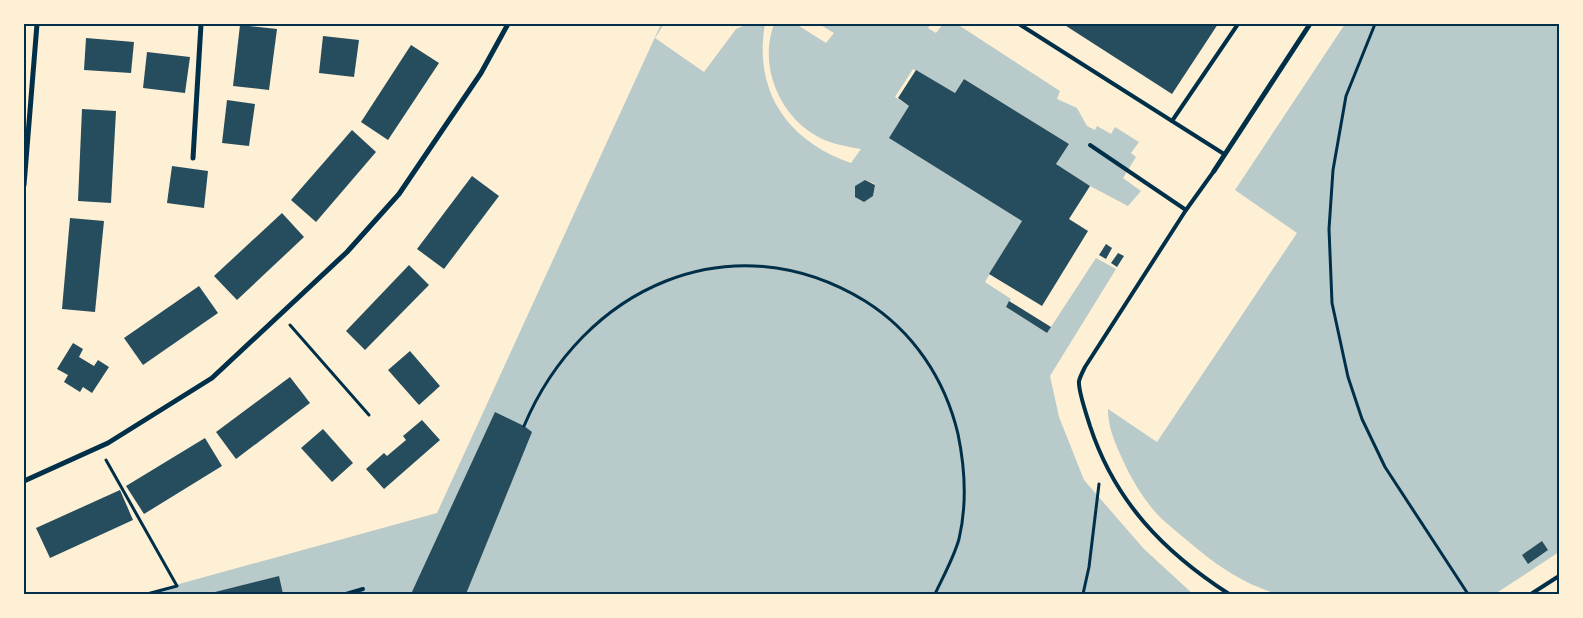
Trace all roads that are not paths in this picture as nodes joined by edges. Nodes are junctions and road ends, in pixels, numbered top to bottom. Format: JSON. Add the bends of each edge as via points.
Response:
{"nodes":[{"id":1,"x":37,"y":24,"type":"edge"},
{"id":2,"x":201,"y":24,"type":"edge"},
{"id":3,"x":508,"y":24,"type":"edge"},
{"id":4,"x":1019,"y":24,"type":"edge"},
{"id":5,"x":1238,"y":24,"type":"edge"},
{"id":6,"x":1310,"y":24,"type":"edge"},
{"id":7,"x":1172,"y":121,"type":"junction"},
{"id":8,"x":1090,"y":145,"type":"dead end"},
{"id":9,"x":1224,"y":154,"type":"junction"},
{"id":10,"x":193,"y":158,"type":"dead end"},
{"id":11,"x":1214,"y":171,"type":"joint"},
{"id":12,"x":24,"y":185,"type":"edge"},
{"id":13,"x":1186,"y":210,"type":"junction"},
{"id":14,"x":24,"y":481,"type":"edge"},
{"id":15,"x":1559,"y":576,"type":"edge"},
{"id":16,"x":363,"y":589,"type":"dead end"},
{"id":17,"x":346,"y":594,"type":"edge"},
{"id":18,"x":1229,"y":594,"type":"edge"},
{"id":19,"x":1532,"y":594,"type":"edge"}],
"edges":[{"from":1,"to":12,"type":"street"},
{"from":2,"to":10,"type":"street"},
{"from":3,"to":14,"type":"street","via":[[481,73],[399,194],[347,252],[212,378],[108,442]]},
{"from":4,"to":7,"type":"lane"},
{"from":5,"to":7,"type":"lane"},
{"from":6,"to":9,"type":"street"},
{"from":7,"to":9,"type":"lane"},
{"from":8,"to":13,"type":"lane"},
{"from":9,"to":11,"type":"street"},
{"from":11,"to":13,"type":"lane"},
{"from":13,"to":18,"type":"lane","via":[[1085,367],[1079,382],[1096,446],[1133,510],[1198,574]]},
{"from":15,"to":19,"type":"lane"},
{"from":16,"to":17,"type":"lane"}]}
